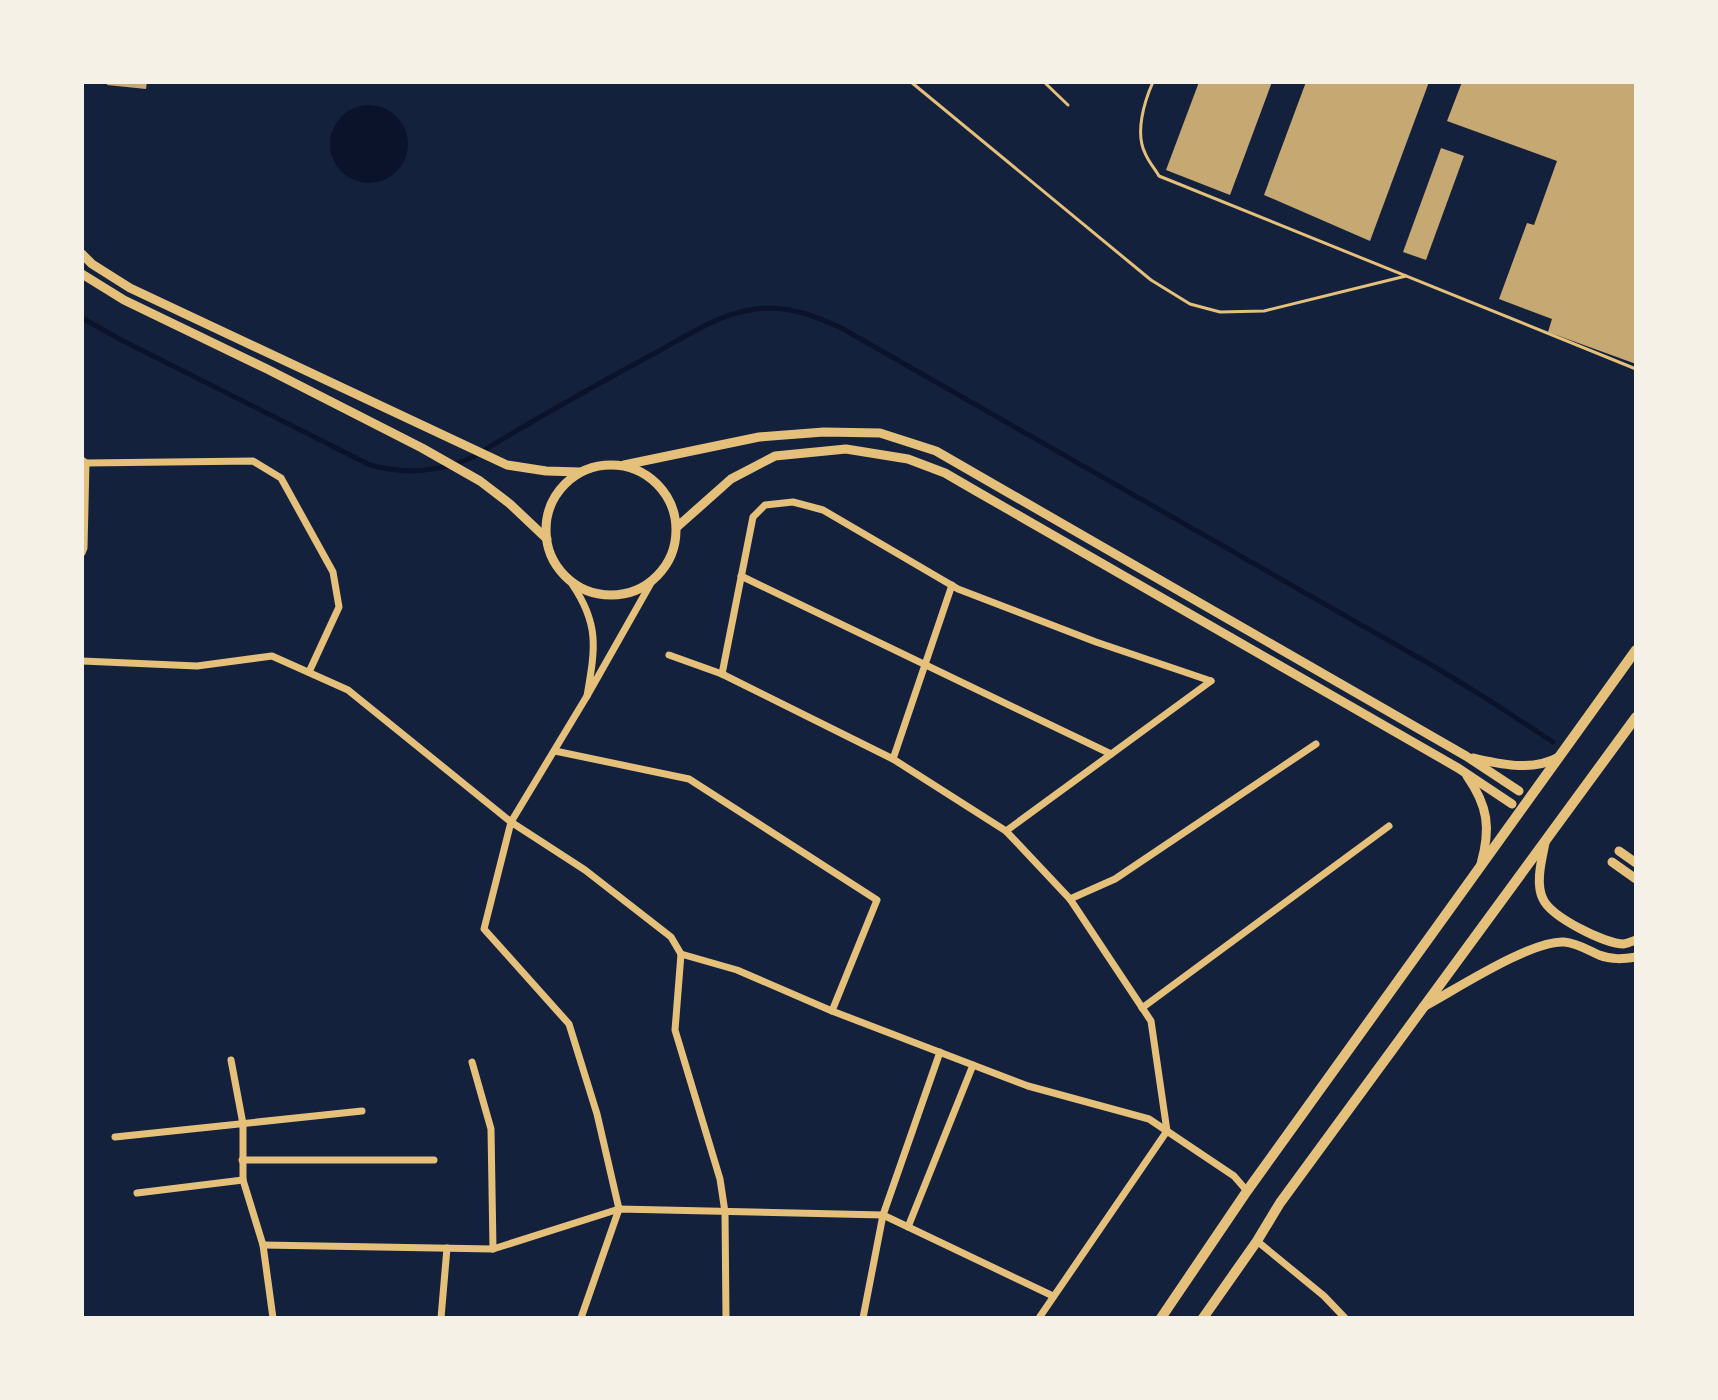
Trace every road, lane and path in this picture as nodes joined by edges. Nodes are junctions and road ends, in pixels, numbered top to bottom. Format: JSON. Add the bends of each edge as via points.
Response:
{"nodes":[{"id":1,"x":911,"y":82,"type":"edge"},
{"id":2,"x":1044,"y":82,"type":"edge"},
{"id":3,"x":1153,"y":82,"type":"edge"},
{"id":4,"x":1068,"y":105,"type":"dead end"},
{"id":5,"x":82,"y":254,"type":"edge"},
{"id":6,"x":82,"y":274,"type":"edge"},
{"id":7,"x":1406,"y":276,"type":"junction"},
{"id":8,"x":1636,"y":369,"type":"edge"},
{"id":9,"x":84,"y":461,"type":"edge"},
{"id":10,"x":624,"y":465,"type":"junction"},
{"id":11,"x":580,"y":472,"type":"junction"},
{"id":12,"x":677,"y":527,"type":"junction"},
{"id":13,"x":547,"y":539,"type":"junction"},
{"id":14,"x":82,"y":553,"type":"edge"},
{"id":15,"x":741,"y":576,"type":"junction"},
{"id":16,"x":651,"y":583,"type":"junction"},
{"id":17,"x":572,"y":584,"type":"junction"},
{"id":18,"x":952,"y":585,"type":"junction"},
{"id":19,"x":1636,"y":650,"type":"edge"},
{"id":20,"x":669,"y":655,"type":"dead end"},
{"id":21,"x":82,"y":661,"type":"edge"},
{"id":22,"x":925,"y":664,"type":"junction"},
{"id":23,"x":309,"y":672,"type":"junction"},
{"id":24,"x":722,"y":674,"type":"junction"},
{"id":25,"x":587,"y":696,"type":"junction"},
{"id":26,"x":1636,"y":717,"type":"edge"},
{"id":27,"x":1316,"y":744,"type":"dead end"},
{"id":28,"x":555,"y":751,"type":"junction"},
{"id":29,"x":1111,"y":754,"type":"junction"},
{"id":30,"x":1466,"y":756,"type":"junction"},
{"id":31,"x":1559,"y":757,"type":"junction"},
{"id":32,"x":893,"y":759,"type":"junction"},
{"id":33,"x":1458,"y":768,"type":"junction"},
{"id":34,"x":1519,"y":791,"type":"dead end"},
{"id":35,"x":1512,"y":804,"type":"dead end"},
{"id":36,"x":511,"y":822,"type":"junction"},
{"id":37,"x":1389,"y":826,"type":"dead end"},
{"id":38,"x":1006,"y":831,"type":"junction"},
{"id":39,"x":1546,"y":840,"type":"junction"},
{"id":40,"x":1619,"y":851,"type":"dead end"},
{"id":41,"x":1612,"y":862,"type":"dead end"},
{"id":42,"x":1636,"y":863,"type":"edge"},
{"id":43,"x":1481,"y":866,"type":"junction"},
{"id":44,"x":1636,"y":879,"type":"edge"},
{"id":45,"x":1070,"y":899,"type":"junction"},
{"id":46,"x":1636,"y":940,"type":"edge"},
{"id":47,"x":681,"y":954,"type":"junction"},
{"id":48,"x":1636,"y":957,"type":"edge"},
{"id":49,"x":1423,"y":1007,"type":"junction"},
{"id":50,"x":1142,"y":1008,"type":"junction"},
{"id":51,"x":832,"y":1011,"type":"junction"},
{"id":52,"x":940,"y":1052,"type":"junction"},
{"id":53,"x":231,"y":1060,"type":"dead end"},
{"id":54,"x":472,"y":1062,"type":"dead end"},
{"id":55,"x":973,"y":1065,"type":"junction"},
{"id":56,"x":362,"y":1111,"type":"dead end"},
{"id":57,"x":243,"y":1124,"type":"junction"},
{"id":58,"x":1167,"y":1131,"type":"junction"},
{"id":59,"x":115,"y":1137,"type":"dead end"},
{"id":60,"x":242,"y":1160,"type":"junction"},
{"id":61,"x":434,"y":1160,"type":"dead end"},
{"id":62,"x":243,"y":1180,"type":"junction"},
{"id":63,"x":1247,"y":1191,"type":"junction"},
{"id":64,"x":137,"y":1193,"type":"dead end"},
{"id":65,"x":619,"y":1209,"type":"junction"},
{"id":66,"x":725,"y":1212,"type":"junction"},
{"id":67,"x":883,"y":1215,"type":"junction"},
{"id":68,"x":908,"y":1227,"type":"junction"},
{"id":69,"x":1257,"y":1241,"type":"junction"},
{"id":70,"x":263,"y":1245,"type":"junction"},
{"id":71,"x":447,"y":1248,"type":"junction"},
{"id":72,"x":493,"y":1249,"type":"junction"},
{"id":73,"x":1053,"y":1296,"type":"junction"},
{"id":74,"x":273,"y":1318,"type":"edge"},
{"id":75,"x":441,"y":1318,"type":"edge"},
{"id":76,"x":581,"y":1318,"type":"edge"},
{"id":77,"x":726,"y":1318,"type":"edge"},
{"id":78,"x":863,"y":1318,"type":"edge"},
{"id":79,"x":1039,"y":1318,"type":"edge"},
{"id":80,"x":1161,"y":1318,"type":"edge"},
{"id":81,"x":1203,"y":1318,"type":"edge"},
{"id":82,"x":1345,"y":1318,"type":"edge"}],
"edges":[{"from":1,"to":7,"type":"lane","via":[[1151,280],[1190,304],[1220,312],[1264,311]]},
{"from":2,"to":4,"type":"path"},
{"from":3,"to":7,"type":"lane","via":[[1140,132],[1144,152],[1159,176]]},
{"from":5,"to":11,"type":"main road","via":[[130,288],[507,465]]},
{"from":6,"to":13,"type":"main road","via":[[480,481]]},
{"from":7,"to":8,"type":"lane"},
{"from":9,"to":14,"type":"street"},
{"from":9,"to":23,"type":"street","via":[[253,461],[281,478],[333,572],[339,607]]},
{"from":10,"to":11,"type":"main road"},
{"from":10,"to":12,"type":"main road","via":[[663,489]]},
{"from":10,"to":30,"type":"main road","via":[[759,437],[824,432],[880,433],[936,451]]},
{"from":11,"to":13,"type":"main road","via":[[550,506]]},
{"from":12,"to":16,"type":"main road","via":[[675,549]]},
{"from":12,"to":33,"type":"main road","via":[[731,479],[775,456],[846,449],[908,459],[945,473]]},
{"from":13,"to":17,"type":"main road","via":[[558,569]]},
{"from":15,"to":18,"type":"street","via":[[753,517],[765,505],[793,502],[823,510]]},
{"from":15,"to":22,"type":"street"},
{"from":15,"to":24,"type":"street"},
{"from":16,"to":17,"type":"main road","via":[[612,596]]},
{"from":16,"to":25,"type":"street"},
{"from":17,"to":25,"type":"street","via":[[593,627]]},
{"from":18,"to":22,"type":"street"},
{"from":18,"to":29,"type":"street","via":[[1211,681]]},
{"from":19,"to":31,"type":"main road"},
{"from":20,"to":24,"type":"street"},
{"from":21,"to":23,"type":"street","via":[[197,666],[272,656]]},
{"from":22,"to":29,"type":"street"},
{"from":22,"to":32,"type":"street"},
{"from":23,"to":36,"type":"street","via":[[348,690]]},
{"from":24,"to":32,"type":"street"},
{"from":25,"to":28,"type":"street"},
{"from":26,"to":39,"type":"main road"},
{"from":27,"to":45,"type":"street","via":[[1115,879]]},
{"from":28,"to":36,"type":"street"},
{"from":28,"to":51,"type":"street","via":[[689,779],[877,900]]},
{"from":29,"to":38,"type":"street"},
{"from":30,"to":31,"type":"main road","via":[[1531,766]]},
{"from":30,"to":34,"type":"main road"},
{"from":31,"to":43,"type":"main road"},
{"from":32,"to":38,"type":"street"},
{"from":33,"to":35,"type":"main road"},
{"from":33,"to":43,"type":"main road","via":[[1485,810]]},
{"from":36,"to":47,"type":"street","via":[[585,870],[671,937]]},
{"from":36,"to":65,"type":"street","via":[[484,929],[569,1024]]},
{"from":37,"to":50,"type":"street"},
{"from":38,"to":45,"type":"street"},
{"from":39,"to":46,"type":"main road","via":[[1540,866],[1543,899],[1549,907],[1610,942]]},
{"from":39,"to":49,"type":"main road"},
{"from":40,"to":42,"type":"main road"},
{"from":41,"to":44,"type":"main road"},
{"from":43,"to":63,"type":"main road"},
{"from":45,"to":50,"type":"street"},
{"from":47,"to":51,"type":"street","via":[[737,970]]},
{"from":47,"to":66,"type":"street","via":[[675,1030]]},
{"from":48,"to":49,"type":"main road","via":[[1601,956],[1565,942],[1548,944]]},
{"from":49,"to":69,"type":"main road"},
{"from":50,"to":58,"type":"street","via":[[1151,1021]]},
{"from":51,"to":52,"type":"street"},
{"from":52,"to":55,"type":"street"},
{"from":52,"to":67,"type":"street"},
{"from":53,"to":57,"type":"street"},
{"from":54,"to":72,"type":"street","via":[[491,1129]]},
{"from":55,"to":58,"type":"street","via":[[1149,1119]]},
{"from":55,"to":68,"type":"street"},
{"from":56,"to":57,"type":"street"},
{"from":57,"to":59,"type":"street"},
{"from":57,"to":60,"type":"street"},
{"from":58,"to":63,"type":"street","via":[[1234,1176]]},
{"from":58,"to":73,"type":"street"},
{"from":60,"to":61,"type":"street"},
{"from":60,"to":62,"type":"street"},
{"from":62,"to":64,"type":"street"},
{"from":62,"to":70,"type":"street"},
{"from":63,"to":80,"type":"main road"},
{"from":65,"to":66,"type":"street"},
{"from":65,"to":72,"type":"street"},
{"from":65,"to":76,"type":"street"},
{"from":66,"to":67,"type":"street"},
{"from":66,"to":77,"type":"street"},
{"from":67,"to":68,"type":"street"},
{"from":67,"to":78,"type":"street"},
{"from":68,"to":73,"type":"street"},
{"from":69,"to":81,"type":"main road"},
{"from":69,"to":82,"type":"street"},
{"from":70,"to":71,"type":"street"},
{"from":70,"to":74,"type":"street"},
{"from":71,"to":72,"type":"street"},
{"from":71,"to":75,"type":"street"},
{"from":73,"to":79,"type":"street"}]}
